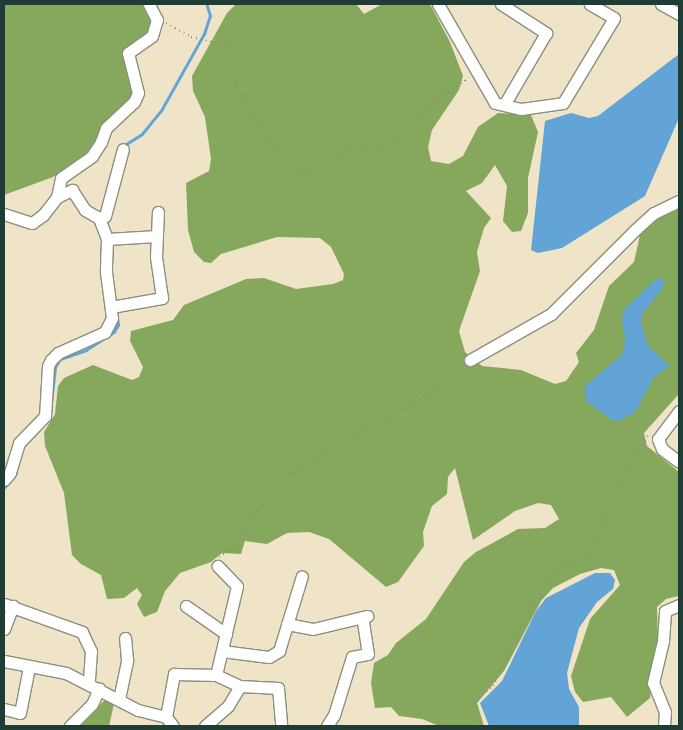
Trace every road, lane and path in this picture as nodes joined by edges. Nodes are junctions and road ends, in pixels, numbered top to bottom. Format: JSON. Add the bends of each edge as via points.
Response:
{"nodes":[{"id":1,"x":148,"y":4,"type":"edge"},
{"id":2,"x":438,"y":4,"type":"edge"},
{"id":3,"x":590,"y":4,"type":"edge"},
{"id":4,"x":661,"y":4,"type":"edge"},
{"id":5,"x":505,"y":5,"type":"edge"},
{"id":6,"x":679,"y":14,"type":"edge"},
{"id":7,"x":157,"y":20,"type":"junction"},
{"id":8,"x":477,"y":73,"type":"junction"},
{"id":9,"x":504,"y":105,"type":"junction"},
{"id":10,"x":123,"y":149,"type":"dead end"},
{"id":11,"x":57,"y":197,"type":"junction"},
{"id":12,"x":679,"y":201,"type":"edge"},
{"id":13,"x":158,"y":212,"type":"dead end"},
{"id":14,"x":4,"y":214,"type":"edge"},
{"id":15,"x":99,"y":218,"type":"junction"},
{"id":16,"x":157,"y":236,"type":"junction"},
{"id":17,"x":107,"y":239,"type":"junction"},
{"id":18,"x":112,"y":307,"type":"junction"},
{"id":19,"x":470,"y":360,"type":"joint"},
{"id":20,"x":679,"y":411,"type":"edge"},
{"id":21,"x":654,"y":428,"type":"dead end"},
{"id":22,"x":679,"y":462,"type":"edge"},
{"id":23,"x":4,"y":480,"type":"edge"},
{"id":24,"x":218,"y":566,"type":"joint"},
{"id":25,"x":302,"y":576,"type":"dead end"},
{"id":26,"x":8,"y":605,"type":"edge"},
{"id":27,"x":679,"y":605,"type":"edge"},
{"id":28,"x":186,"y":606,"type":"dead end"},
{"id":29,"x":288,"y":624,"type":"junction"},
{"id":30,"x":4,"y":629,"type":"edge"},
{"id":31,"x":226,"y":634,"type":"junction"},
{"id":32,"x":125,"y":638,"type":"dead end"},
{"id":33,"x":222,"y":651,"type":"junction"},
{"id":34,"x":4,"y":661,"type":"edge"},
{"id":35,"x":29,"y":667,"type":"junction"},
{"id":36,"x":216,"y":674,"type":"junction"},
{"id":37,"x":88,"y":683,"type":"junction"},
{"id":38,"x":240,"y":686,"type":"junction"},
{"id":39,"x":99,"y":689,"type":"junction"},
{"id":40,"x":119,"y":699,"type":"junction"},
{"id":41,"x":4,"y":709,"type":"edge"},
{"id":42,"x":169,"y":722,"type":"edge"},
{"id":43,"x":70,"y":726,"type":"edge"},
{"id":44,"x":205,"y":726,"type":"edge"},
{"id":45,"x":281,"y":726,"type":"edge"},
{"id":46,"x":327,"y":726,"type":"edge"},
{"id":47,"x":481,"y":726,"type":"edge"},
{"id":48,"x":664,"y":726,"type":"edge"}],
"edges":[{"from":1,"to":7,"type":"street"},
{"from":2,"to":8,"type":"street"},
{"from":3,"to":9,"type":"street","via":[[614,18],[563,103],[522,109]]},
{"from":4,"to":6,"type":"street"},
{"from":5,"to":9,"type":"street","via":[[546,33]]},
{"from":7,"to":8,"type":"path","via":[[191,37],[234,47],[238,56],[237,86],[246,104],[270,141],[302,175],[341,152],[377,149],[392,143],[448,92]]},
{"from":7,"to":11,"type":"street","via":[[152,36],[128,53],[138,86],[134,102],[106,128],[92,156],[61,178]]},
{"from":8,"to":9,"type":"street","via":[[495,103]]},
{"from":10,"to":15,"type":"street","via":[[105,216]]},
{"from":11,"to":14,"type":"street","via":[[32,223]]},
{"from":11,"to":15,"type":"street","via":[[72,190],[85,210]]},
{"from":12,"to":19,"type":"street","via":[[654,212],[551,314]]},
{"from":13,"to":16,"type":"street"},
{"from":15,"to":17,"type":"street"},
{"from":16,"to":17,"type":"street"},
{"from":16,"to":18,"type":"street","via":[[156,257],[162,298]]},
{"from":17,"to":18,"type":"street","via":[[106,272]]},
{"from":18,"to":23,"type":"street","via":[[112,318],[106,332],[58,353],[51,360],[45,416],[19,443],[10,473]]},
{"from":19,"to":24,"type":"path","via":[[433,392],[314,458],[284,479],[256,512],[237,544],[220,557]]},
{"from":20,"to":22,"type":"street","via":[[658,439],[662,449]]},
{"from":21,"to":47,"type":"path","via":[[641,441],[625,470],[587,560],[556,568],[515,638],[493,686],[474,700]]},
{"from":24,"to":31,"type":"street","via":[[237,586]]},
{"from":25,"to":29,"type":"street"},
{"from":26,"to":30,"type":"street"},
{"from":26,"to":37,"type":"street","via":[[82,632],[91,651]]},
{"from":27,"to":48,"type":"street","via":[[664,611],[663,641],[653,683],[665,712]]},
{"from":28,"to":31,"type":"street"},
{"from":29,"to":33,"type":"street","via":[[279,650],[269,657]]},
{"from":29,"to":46,"type":"street","via":[[313,629],[364,617],[368,654],[352,658],[334,715]]},
{"from":31,"to":33,"type":"street"},
{"from":32,"to":40,"type":"street","via":[[126,660]]},
{"from":33,"to":36,"type":"street"},
{"from":34,"to":35,"type":"street"},
{"from":35,"to":37,"type":"street","via":[[58,671]]},
{"from":35,"to":41,"type":"street","via":[[20,713]]},
{"from":36,"to":38,"type":"street"},
{"from":36,"to":42,"type":"street","via":[[174,674]]},
{"from":37,"to":39,"type":"street"},
{"from":38,"to":44,"type":"street","via":[[228,706]]},
{"from":38,"to":45,"type":"street","via":[[278,688]]},
{"from":39,"to":40,"type":"street"},
{"from":39,"to":43,"type":"street","via":[[92,704]]},
{"from":40,"to":42,"type":"street"}]}
